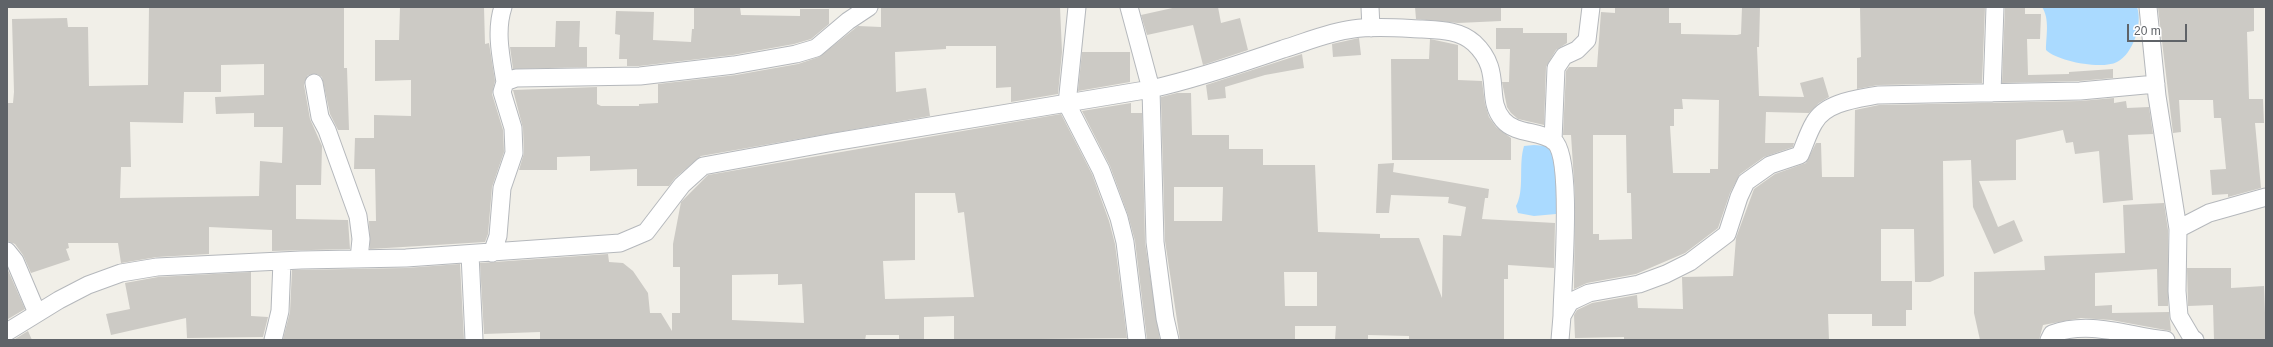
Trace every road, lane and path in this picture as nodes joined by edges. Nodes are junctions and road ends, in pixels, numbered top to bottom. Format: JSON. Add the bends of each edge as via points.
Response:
{"nodes":[{"id":1,"x":503,"y":7,"type":"edge"},
{"id":2,"x":869,"y":7,"type":"edge"},
{"id":3,"x":1077,"y":7,"type":"edge"},
{"id":4,"x":1129,"y":7,"type":"edge"},
{"id":5,"x":1370,"y":7,"type":"edge"},
{"id":6,"x":1590,"y":7,"type":"edge"},
{"id":7,"x":1995,"y":7,"type":"edge"},
{"id":8,"x":2148,"y":7,"type":"edge"},
{"id":9,"x":1372,"y":28,"type":"junction"},
{"id":10,"x":505,"y":82,"type":"junction"},
{"id":11,"x":314,"y":83,"type":"dead end"},
{"id":12,"x":2156,"y":84,"type":"junction"},
{"id":13,"x":1151,"y":89,"type":"junction"},
{"id":14,"x":1992,"y":93,"type":"junction"},
{"id":15,"x":1067,"y":104,"type":"junction"},
{"id":16,"x":1553,"y":141,"type":"junction"},
{"id":17,"x":2266,"y":197,"type":"edge"},
{"id":18,"x":2178,"y":229,"type":"junction"},
{"id":19,"x":7,"y":251,"type":"edge"},
{"id":20,"x":492,"y":253,"type":"junction"},
{"id":21,"x":470,"y":254,"type":"junction"},
{"id":22,"x":359,"y":259,"type":"junction"},
{"id":23,"x":282,"y":261,"type":"junction"},
{"id":24,"x":37,"y":313,"type":"junction"},
{"id":25,"x":1562,"y":316,"type":"junction"},
{"id":26,"x":7,"y":332,"type":"edge"},
{"id":27,"x":2189,"y":339,"type":"edge"},
{"id":28,"x":273,"y":340,"type":"edge"},
{"id":29,"x":474,"y":340,"type":"edge"},
{"id":30,"x":1137,"y":340,"type":"edge"},
{"id":31,"x":1170,"y":340,"type":"edge"},
{"id":32,"x":1560,"y":340,"type":"edge"},
{"id":33,"x":2049,"y":340,"type":"edge"},
{"id":34,"x":2166,"y":340,"type":"edge"}],
"edges":[{"from":1,"to":10,"type":"street","via":[[499,18],[499,30]]},
{"from":2,"to":10,"type":"street","via":[[816,48],[796,54],[640,76],[516,78]]},
{"from":3,"to":15,"type":"street"},
{"from":4,"to":13,"type":"street"},
{"from":5,"to":9,"type":"street"},
{"from":6,"to":16,"type":"street","via":[[1587,40],[1577,50],[1564,56],[1556,68]]},
{"from":7,"to":14,"type":"street"},
{"from":8,"to":12,"type":"street"},
{"from":9,"to":13,"type":"street","via":[[1326,35]]},
{"from":9,"to":16,"type":"street","via":[[1436,30],[1459,33],[1473,41],[1486,55],[1492,70],[1496,106],[1503,120],[1517,130]]},
{"from":10,"to":20,"type":"street","via":[[502,92],[513,128],[514,153],[502,188],[498,236]]},
{"from":11,"to":22,"type":"street","via":[[320,117],[358,216],[361,239]]},
{"from":12,"to":14,"type":"street","via":[[2080,91]]},
{"from":12,"to":18,"type":"street"},
{"from":13,"to":15,"type":"street"},
{"from":13,"to":31,"type":"street","via":[[1155,242]]},
{"from":14,"to":25,"type":"street","via":[[1878,95],[1846,101],[1827,110],[1814,122],[1800,155],[1770,165],[1746,182],[1727,234],[1713,245],[1690,262],[1666,274],[1639,284],[1588,293],[1570,302]]},
{"from":15,"to":20,"type":"street","via":[[703,166],[682,185],[646,232],[620,243]]},
{"from":15,"to":30,"type":"street","via":[[1101,170],[1119,218],[1125,242]]},
{"from":16,"to":25,"type":"street","via":[[1560,149],[1564,164]]},
{"from":17,"to":18,"type":"street","via":[[2209,213]]},
{"from":18,"to":27,"type":"street","via":[[2179,316]]},
{"from":19,"to":24,"type":"street","via":[[15,261]]},
{"from":20,"to":21,"type":"street"},
{"from":21,"to":22,"type":"street"},
{"from":21,"to":29,"type":"street"},
{"from":22,"to":23,"type":"street"},
{"from":23,"to":24,"type":"street","via":[[157,267],[122,273],[88,285]]},
{"from":23,"to":28,"type":"street","via":[[280,312]]},
{"from":24,"to":26,"type":"street"},
{"from":25,"to":32,"type":"street"},
{"from":33,"to":34,"type":"street","via":[[2052,334],[2064,330],[2089,328]]}]}
